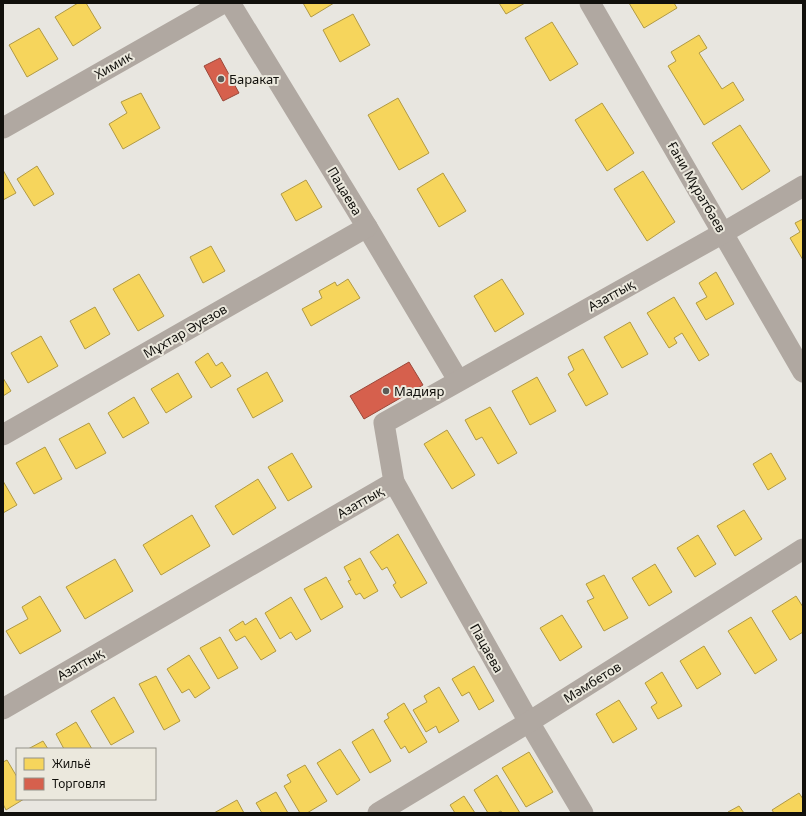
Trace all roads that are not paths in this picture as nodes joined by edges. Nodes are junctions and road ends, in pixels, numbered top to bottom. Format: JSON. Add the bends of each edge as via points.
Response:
{"nodes":[{"id":1,"x":223,"y":3,"type":"edge"},
{"id":2,"x":230,"y":3,"type":"edge"},
{"id":3,"x":590,"y":3,"type":"edge"},
{"id":4,"x":3,"y":128,"type":"edge"},
{"id":5,"x":803,"y":186,"type":"edge"},
{"id":6,"x":368,"y":227,"type":"junction"},
{"id":7,"x":723,"y":234,"type":"junction"},
{"id":8,"x":803,"y":372,"type":"edge"},
{"id":9,"x":458,"y":380,"type":"junction"},
{"id":10,"x":3,"y":435,"type":"edge"},
{"id":11,"x":394,"y":482,"type":"junction"},
{"id":12,"x":803,"y":549,"type":"edge"},
{"id":13,"x":3,"y":709,"type":"edge"},
{"id":14,"x":529,"y":722,"type":"junction"},
{"id":15,"x":378,"y":813,"type":"edge"},
{"id":16,"x":583,"y":813,"type":"edge"}],
"edges":[{"from":1,"to":4,"type":"street","name":"Химик"},
{"from":2,"to":6,"type":"street","name":"Пацаева"},
{"from":3,"to":7,"type":"street","name":"Ғани Мұратбаев"},
{"from":5,"to":7,"type":"street","name":"Азаттық"},
{"from":6,"to":9,"type":"street","name":"Пацаева"},
{"from":6,"to":10,"type":"street","name":"Мұхтар Әуезов"},
{"from":7,"to":8,"type":"street","name":"Ғани Мұратбаев"},
{"from":7,"to":9,"type":"street","name":"Азаттық"},
{"from":9,"to":11,"type":"street","name":"Азаттық","via":[[384,423]]},
{"from":11,"to":13,"type":"street","name":"Азаттық"},
{"from":11,"to":14,"type":"street","name":"Пацаева"},
{"from":12,"to":14,"type":"street","name":"Мәмбетов"},
{"from":14,"to":15,"type":"street","name":"Мәмбетов"},
{"from":14,"to":16,"type":"street","name":"Пацаева"}]}
